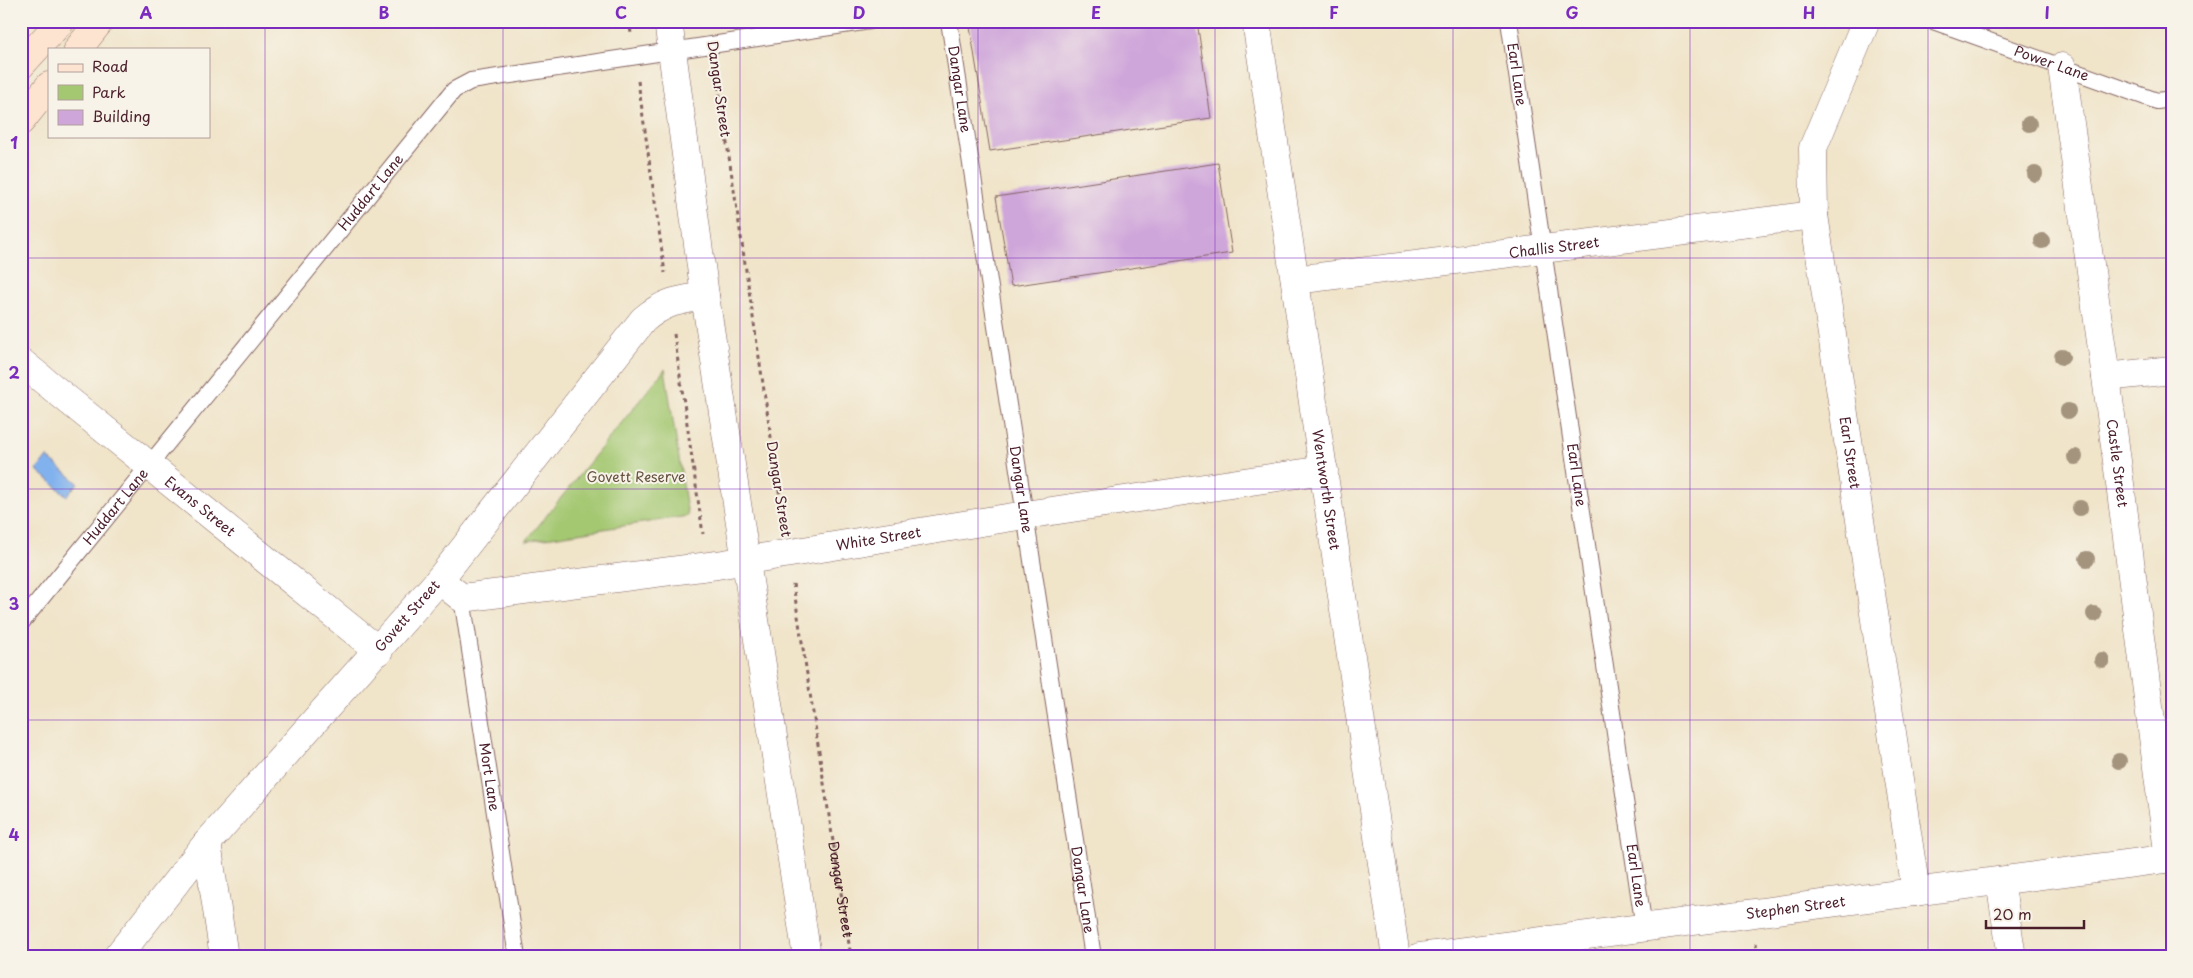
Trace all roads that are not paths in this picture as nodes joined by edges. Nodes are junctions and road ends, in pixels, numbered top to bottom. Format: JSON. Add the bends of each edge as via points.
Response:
{"nodes":[{"id":1,"x":61,"y":21,"type":"edge"},
{"id":2,"x":100,"y":21,"type":"edge"},
{"id":3,"x":668,"y":21,"type":"edge"},
{"id":4,"x":870,"y":21,"type":"edge"},
{"id":5,"x":949,"y":21,"type":"edge"},
{"id":6,"x":1256,"y":21,"type":"edge"},
{"id":7,"x":1509,"y":21,"type":"edge"},
{"id":8,"x":1866,"y":21,"type":"edge"},
{"id":9,"x":1932,"y":21,"type":"edge"},
{"id":10,"x":79,"y":48,"type":"edge"},
{"id":11,"x":673,"y":51,"type":"junction"},
{"id":12,"x":21,"y":65,"type":"edge"},
{"id":13,"x":2062,"y":67,"type":"junction"},
{"id":14,"x":48,"y":87,"type":"edge"},
{"id":15,"x":2172,"y":99,"type":"edge"},
{"id":16,"x":21,"y":121,"type":"edge"},
{"id":17,"x":1814,"y":215,"type":"junction"},
{"id":18,"x":1542,"y":247,"type":"junction"},
{"id":19,"x":1295,"y":280,"type":"junction"},
{"id":20,"x":705,"y":296,"type":"junction"},
{"id":21,"x":21,"y":362,"type":"edge"},
{"id":22,"x":2172,"y":370,"type":"edge"},
{"id":23,"x":2106,"y":378,"type":"junction"},
{"id":24,"x":150,"y":467,"type":"junction"},
{"id":25,"x":1324,"y":470,"type":"junction"},
{"id":26,"x":1025,"y":515,"type":"junction"},
{"id":27,"x":748,"y":560,"type":"junction"},
{"id":28,"x":439,"y":580,"type":"junction"},
{"id":29,"x":462,"y":598,"type":"junction"},
{"id":30,"x":21,"y":624,"type":"edge"},
{"id":31,"x":379,"y":650,"type":"junction"},
{"id":32,"x":207,"y":843,"type":"junction"},
{"id":33,"x":2170,"y":858,"type":"edge"},
{"id":34,"x":2000,"y":881,"type":"junction"},
{"id":35,"x":1916,"y":892,"type":"junction"},
{"id":36,"x":1644,"y":928,"type":"junction"},
{"id":37,"x":117,"y":957,"type":"edge"},
{"id":38,"x":224,"y":957,"type":"edge"},
{"id":39,"x":517,"y":957,"type":"edge"},
{"id":40,"x":808,"y":957,"type":"edge"},
{"id":41,"x":1093,"y":957,"type":"edge"},
{"id":42,"x":1396,"y":957,"type":"edge"},
{"id":43,"x":1420,"y":957,"type":"edge"},
{"id":44,"x":2012,"y":957,"type":"edge"}],
"edges":[{"from":1,"to":12,"type":"main road"},
{"from":2,"to":10,"type":"main road"},
{"from":3,"to":11,"type":"street"},
{"from":4,"to":11,"type":"lane","name":"Huddart Lane"},
{"from":5,"to":26,"type":"lane","name":"Dangar Lane"},
{"from":6,"to":19,"type":"street","name":"Wentworth Street"},
{"from":7,"to":18,"type":"lane","name":"Earl Lane"},
{"from":8,"to":17,"type":"street","name":"Earl Street","via":[[1813,148]]},
{"from":9,"to":13,"type":"lane","name":"Power Lane"},
{"from":11,"to":20,"type":"street"},
{"from":11,"to":24,"type":"lane","name":"Huddart Lane","via":[[471,81],[454,90]]},
{"from":13,"to":15,"type":"lane","name":"Power Lane","via":[[2157,101]]},
{"from":13,"to":23,"type":"street","name":"Castle Street"},
{"from":14,"to":16,"type":"main road"},
{"from":17,"to":18,"type":"street","name":"Challis Street"},
{"from":17,"to":35,"type":"street","name":"Earl Street"},
{"from":18,"to":19,"type":"street","name":"Challis Street"},
{"from":18,"to":36,"type":"lane","name":"Earl Lane"},
{"from":19,"to":25,"type":"street","name":"Wentworth Street"},
{"from":20,"to":27,"type":"street"},
{"from":20,"to":28,"type":"street","name":"Govett Street","via":[[676,300],[643,320]]},
{"from":21,"to":24,"type":"street","name":"Evans Street"},
{"from":22,"to":23,"type":"street"},
{"from":23,"to":33,"type":"street","name":"Castle Street"},
{"from":24,"to":30,"type":"lane","name":"Huddart Lane"},
{"from":24,"to":31,"type":"street","name":"Evans Street"},
{"from":25,"to":26,"type":"street","name":"White Street"},
{"from":25,"to":42,"type":"street","name":"Wentworth Street"},
{"from":26,"to":27,"type":"street","name":"White Street"},
{"from":26,"to":41,"type":"lane","name":"Dangar Lane"},
{"from":27,"to":29,"type":"street","name":"White Street"},
{"from":27,"to":40,"type":"street"},
{"from":28,"to":29,"type":"street"},
{"from":28,"to":31,"type":"street","name":"Govett Street"},
{"from":29,"to":39,"type":"lane","name":"Mort Lane"},
{"from":31,"to":32,"type":"street","name":"Govett Street"},
{"from":32,"to":37,"type":"street","name":"Govett Street"},
{"from":32,"to":38,"type":"street"},
{"from":33,"to":34,"type":"street","name":"Stephen Street"},
{"from":34,"to":35,"type":"street","name":"Stephen Street"},
{"from":34,"to":44,"type":"street"},
{"from":35,"to":36,"type":"street","name":"Stephen Street"},
{"from":36,"to":43,"type":"street","name":"Stephen Street"}]}
